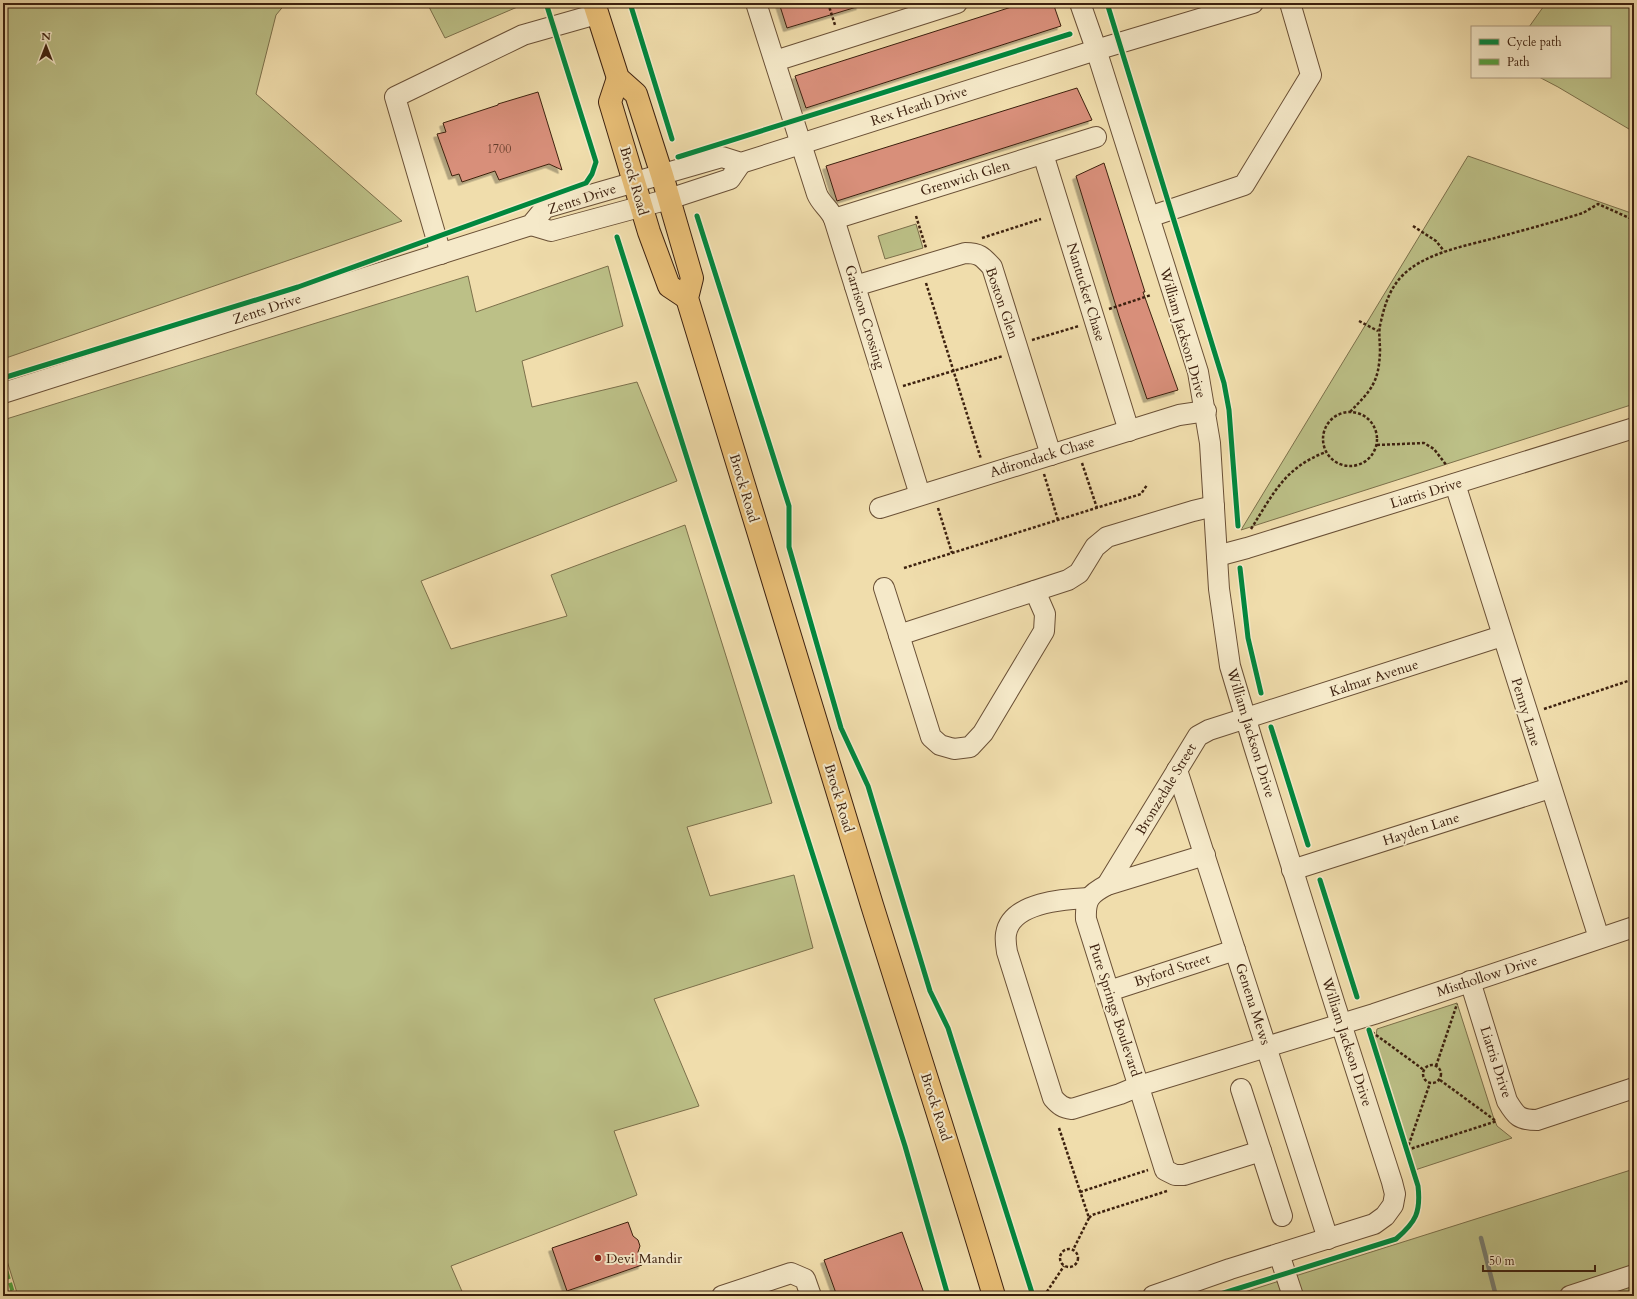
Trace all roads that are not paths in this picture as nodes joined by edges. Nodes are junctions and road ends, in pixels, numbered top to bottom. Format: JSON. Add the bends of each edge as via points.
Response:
{"nodes":[{"id":1,"x":756,"y":3,"type":"edge"},
{"id":2,"x":957,"y":3,"type":"edge"},
{"id":3,"x":1080,"y":3,"type":"edge"},
{"id":4,"x":1253,"y":3,"type":"edge"},
{"id":5,"x":1290,"y":3,"type":"edge"},
{"id":6,"x":595,"y":9,"type":"edge"},
{"id":7,"x":903,"y":11,"type":"edge"},
{"id":8,"x":1096,"y":50,"type":"junction"},
{"id":9,"x":775,"y":61,"type":"junction"},
{"id":10,"x":618,"y":78,"type":"junction"},
{"id":11,"x":1096,"y":137,"type":"dead end"},
{"id":12,"x":801,"y":144,"type":"junction"},
{"id":13,"x":1043,"y":154,"type":"junction"},
{"id":14,"x":741,"y":163,"type":"junction"},
{"id":15,"x":662,"y":175,"type":"junction"},
{"id":16,"x":633,"y":183,"type":"junction"},
{"id":17,"x":669,"y":199,"type":"junction"},
{"id":18,"x":641,"y":207,"type":"junction"},
{"id":19,"x":1149,"y":217,"type":"junction"},
{"id":20,"x":834,"y":219,"type":"junction"},
{"id":21,"x":531,"y":225,"type":"junction"},
{"id":22,"x":441,"y":254,"type":"junction"},
{"id":23,"x":855,"y":286,"type":"junction"},
{"id":24,"x":688,"y":298,"type":"junction"},
{"id":25,"x":3,"y":393,"type":"edge"},
{"id":26,"x":1206,"y":411,"type":"junction"},
{"id":27,"x":1634,"y":428,"type":"edge"},
{"id":28,"x":1129,"y":431,"type":"junction"},
{"id":29,"x":1046,"y":462,"type":"junction"},
{"id":30,"x":1455,"y":484,"type":"junction"},
{"id":31,"x":928,"y":499,"type":"junction"},
{"id":32,"x":1214,"y":506,"type":"junction"},
{"id":33,"x":880,"y":508,"type":"dead end"},
{"id":34,"x":1217,"y":556,"type":"junction"},
{"id":35,"x":884,"y":588,"type":"dead end"},
{"id":36,"x":1035,"y":591,"type":"junction"},
{"id":37,"x":899,"y":635,"type":"junction"},
{"id":38,"x":1502,"y":636,"type":"junction"},
{"id":39,"x":1245,"y":719,"type":"junction"},
{"id":40,"x":1177,"y":770,"type":"junction"},
{"id":41,"x":1550,"y":788,"type":"junction"},
{"id":42,"x":1205,"y":855,"type":"junction"},
{"id":43,"x":1292,"y":870,"type":"junction"},
{"id":44,"x":1107,"y":885,"type":"junction"},
{"id":45,"x":1089,"y":898,"type":"junction"},
{"id":46,"x":1634,"y":927,"type":"edge"},
{"id":47,"x":1599,"y":938,"type":"junction"},
{"id":48,"x":1235,"y":950,"type":"junction"},
{"id":49,"x":1470,"y":981,"type":"junction"},
{"id":50,"x":1109,"y":991,"type":"junction"},
{"id":51,"x":1341,"y":1023,"type":"junction"},
{"id":52,"x":1267,"y":1046,"type":"junction"},
{"id":53,"x":1139,"y":1086,"type":"junction"},
{"id":54,"x":1634,"y":1088,"type":"edge"},
{"id":55,"x":1241,"y":1089,"type":"dead end"},
{"id":56,"x":1261,"y":1151,"type":"junction"},
{"id":57,"x":1282,"y":1216,"type":"dead end"},
{"id":58,"x":1328,"y":1239,"type":"junction"},
{"id":59,"x":1279,"y":1254,"type":"junction"},
{"id":60,"x":1634,"y":1275,"type":"edge"},
{"id":61,"x":722,"y":1296,"type":"edge"},
{"id":62,"x":811,"y":1296,"type":"edge"},
{"id":63,"x":994,"y":1296,"type":"edge"},
{"id":64,"x":1153,"y":1296,"type":"edge"},
{"id":65,"x":1293,"y":1296,"type":"edge"},
{"id":66,"x":1570,"y":1296,"type":"edge"}],
"edges":[{"from":1,"to":9,"type":"street","name":"Garrison Crossing"},
{"from":2,"to":7,"type":"street"},
{"from":3,"to":8,"type":"street","name":"William Jackson Drive"},
{"from":4,"to":8,"type":"street","name":"Rex Heath Drive"},
{"from":5,"to":19,"type":"street","via":[[1311,75],[1244,185]]},
{"from":6,"to":10,"type":"main road"},
{"from":6,"to":22,"type":"street","via":[[523,35],[394,97]]},
{"from":7,"to":9,"type":"street","via":[[840,40]]},
{"from":8,"to":12,"type":"street","name":"Rex Heath Drive"},
{"from":8,"to":19,"type":"street","name":"William Jackson Drive"},
{"from":9,"to":12,"type":"street","name":"Garrison Crossing"},
{"from":10,"to":15,"type":"main road","name":"Brock Road","via":[[636,94]]},
{"from":10,"to":16,"type":"main road","name":"Brock Road","via":[[610,102]]},
{"from":11,"to":13,"type":"street","name":"Grenwich Glen"},
{"from":12,"to":14,"type":"street","name":"Rex Heath Drive"},
{"from":12,"to":20,"type":"street","name":"Garrison Crossing","via":[[820,201]]},
{"from":13,"to":20,"type":"street","name":"Grenwich Glen"},
{"from":13,"to":28,"type":"street","name":"Nantucket Chase"},
{"from":14,"to":15,"type":"street","via":[[722,157]]},
{"from":14,"to":17,"type":"street","via":[[730,179]]},
{"from":15,"to":16,"type":"street","name":"Zents Drive"},
{"from":15,"to":17,"type":"main road","name":"Brock Road"},
{"from":16,"to":18,"type":"main road","name":"Brock Road"},
{"from":16,"to":21,"type":"street","name":"Zents Drive","via":[[545,208]]},
{"from":17,"to":18,"type":"street","name":"Zents Drive"},
{"from":17,"to":24,"type":"main road","name":"Brock Road","via":[[692,278]]},
{"from":18,"to":21,"type":"street","name":"Zents Drive","via":[[551,231]]},
{"from":18,"to":24,"type":"main road","name":"Brock Road","via":[[669,286]]},
{"from":19,"to":26,"type":"street","name":"William Jackson Drive","via":[[1198,372]]},
{"from":20,"to":23,"type":"street","name":"Garrison Crossing"},
{"from":21,"to":22,"type":"street","name":"Zents Drive"},
{"from":22,"to":25,"type":"street","name":"Zents Drive"},
{"from":23,"to":29,"type":"street","name":"Boston Glen","via":[[965,253],[975,253],[984,258],[992,267]]},
{"from":23,"to":31,"type":"street","name":"Garrison Crossing","via":[[887,391]]},
{"from":24,"to":63,"type":"main road","name":"Brock Road","via":[[760,541]]},
{"from":26,"to":28,"type":"street","name":"Adirondack Chase","via":[[1179,415]]},
{"from":26,"to":32,"type":"street","name":"William Jackson Drive"},
{"from":27,"to":30,"type":"street","name":"Liatris Drive"},
{"from":28,"to":29,"type":"street","name":"Adirondack Chase"},
{"from":29,"to":31,"type":"street","name":"Adirondack Chase","via":[[986,475]]},
{"from":30,"to":34,"type":"street","name":"Liatris Drive"},
{"from":30,"to":38,"type":"street","name":"Penny Lane"},
{"from":31,"to":33,"type":"street","name":"Adirondack Chase"},
{"from":32,"to":34,"type":"street","name":"William Jackson Drive"},
{"from":32,"to":36,"type":"street","via":[[1107,537],[1095,547],[1079,573],[1068,580]]},
{"from":34,"to":39,"type":"street","name":"William Jackson Drive","via":[[1230,666]]},
{"from":35,"to":37,"type":"street"},
{"from":36,"to":37,"type":"street"},
{"from":36,"to":37,"type":"street","via":[[1045,614],[1044,631],[983,733],[970,747],[954,749],[940,745],[931,737]]},
{"from":38,"to":39,"type":"street","name":"Kalmar Avenue"},
{"from":38,"to":41,"type":"street","name":"Penny Lane"},
{"from":39,"to":40,"type":"street","name":"Bronzedale Street","via":[[1198,736]]},
{"from":39,"to":43,"type":"street","name":"William Jackson Drive"},
{"from":40,"to":42,"type":"street","name":"Genena Mews"},
{"from":40,"to":44,"type":"street","name":"Bronzedale Street"},
{"from":41,"to":43,"type":"street","name":"Hayden Lane"},
{"from":41,"to":47,"type":"street","name":"Penny Lane"},
{"from":42,"to":44,"type":"street"},
{"from":42,"to":48,"type":"street","name":"Genena Mews"},
{"from":43,"to":51,"type":"street","name":"William Jackson Drive"},
{"from":44,"to":45,"type":"street"},
{"from":45,"to":50,"type":"street","name":"Pure Springs Boulevard","via":[[1085,908],[1086,919]]},
{"from":45,"to":53,"type":"street","via":[[1058,899],[1023,912],[1010,924],[1006,932],[1007,952],[1052,1098],[1058,1105],[1072,1109]]},
{"from":46,"to":47,"type":"street","name":"Misthollow Drive"},
{"from":47,"to":49,"type":"street","name":"Misthollow Drive"},
{"from":48,"to":50,"type":"street","name":"Byford Street"},
{"from":48,"to":52,"type":"street","name":"Genena Mews"},
{"from":49,"to":51,"type":"street","name":"Misthollow Drive"},
{"from":49,"to":54,"type":"street","name":"Liatris Drive","via":[[1507,1101],[1514,1113],[1524,1120],[1537,1120]]},
{"from":50,"to":53,"type":"street","name":"Pure Springs Boulevard"},
{"from":51,"to":52,"type":"street","name":"Pure Springs Boulevard"},
{"from":51,"to":58,"type":"street","name":"William Jackson Drive","via":[[1395,1194],[1393,1205],[1385,1216],[1374,1224]]},
{"from":52,"to":53,"type":"street","name":"Pure Springs Boulevard"},
{"from":52,"to":58,"type":"street","name":"Genena Mews"},
{"from":53,"to":56,"type":"street","via":[[1165,1170],[1175,1175],[1184,1175]]},
{"from":55,"to":56,"type":"street"},
{"from":56,"to":57,"type":"street"},
{"from":58,"to":59,"type":"street","name":"William Jackson Drive"},
{"from":59,"to":64,"type":"street","name":"William Jackson Drive"},
{"from":59,"to":65,"type":"street"},
{"from":60,"to":66,"type":"street"},
{"from":61,"to":62,"type":"street","via":[[791,1273],[805,1279]]}]}
